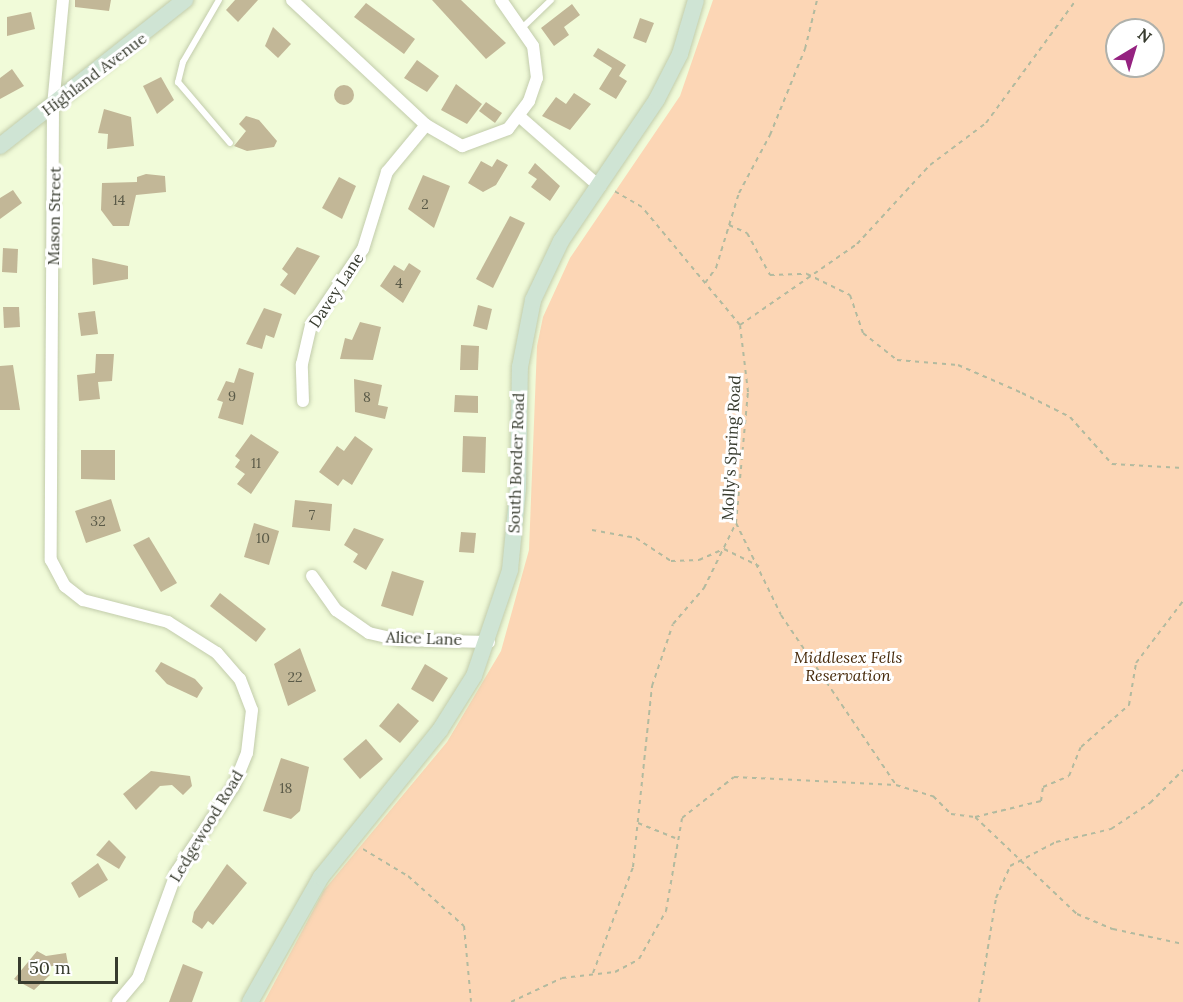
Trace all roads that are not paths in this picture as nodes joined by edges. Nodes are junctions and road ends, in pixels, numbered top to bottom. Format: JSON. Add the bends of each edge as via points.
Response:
{"nodes":[{"id":1,"x":63,"y":0,"type":"edge"},
{"id":2,"x":185,"y":0,"type":"edge"},
{"id":3,"x":219,"y":0,"type":"edge"},
{"id":4,"x":292,"y":0,"type":"edge"},
{"id":5,"x":501,"y":0,"type":"edge"},
{"id":6,"x":551,"y":0,"type":"edge"},
{"id":7,"x":696,"y":0,"type":"edge"},
{"id":8,"x":523,"y":27,"type":"junction"},
{"id":9,"x":53,"y":105,"type":"junction"},
{"id":10,"x":520,"y":117,"type":"junction"},
{"id":11,"x":426,"y":125,"type":"junction"},
{"id":12,"x":230,"y":143,"type":"dead end"},
{"id":13,"x":0,"y":146,"type":"edge"},
{"id":14,"x":600,"y":187,"type":"junction"},
{"id":15,"x":303,"y":401,"type":"dead end"},
{"id":16,"x":50,"y":432,"type":"joint"},
{"id":17,"x":312,"y":576,"type":"dead end"},
{"id":18,"x":489,"y":642,"type":"junction"},
{"id":19,"x":118,"y":1002,"type":"edge"},
{"id":20,"x":250,"y":1002,"type":"edge"}],
"edges":[{"from":1,"to":9,"type":"street","name":"Mason Street"},
{"from":2,"to":9,"type":"main road","name":"Highland Avenue"},
{"from":3,"to":12,"type":"lane","via":[[183,62],[178,82]]},
{"from":4,"to":11,"type":"street"},
{"from":5,"to":8,"type":"street"},
{"from":6,"to":8,"type":"lane"},
{"from":7,"to":14,"type":"main road","name":"South Border Road","via":[[670,77]]},
{"from":8,"to":10,"type":"street","via":[[538,65]]},
{"from":9,"to":13,"type":"main road","name":"Highland Avenue"},
{"from":9,"to":16,"type":"street","name":"Mason Street"},
{"from":10,"to":11,"type":"street","via":[[498,136],[466,146],[450,143]]},
{"from":10,"to":14,"type":"street"},
{"from":11,"to":15,"type":"street","name":"Davey Lane","via":[[387,172],[363,249],[311,326],[302,364]]},
{"from":14,"to":18,"type":"main road","name":"South Border Road","via":[[550,260],[523,337],[514,542]]},
{"from":16,"to":19,"type":"street","name":"Ledgewood Road","via":[[48,542],[53,567],[65,586],[102,609],[158,618],[195,638],[229,663],[252,710],[247,753],[233,786],[177,871],[138,978]]},
{"from":17,"to":18,"type":"street","name":"Alice Lane","via":[[336,610],[369,633],[399,640]]},
{"from":18,"to":20,"type":"main road","name":"South Border Road","via":[[453,712],[348,840],[294,920]]}]}
